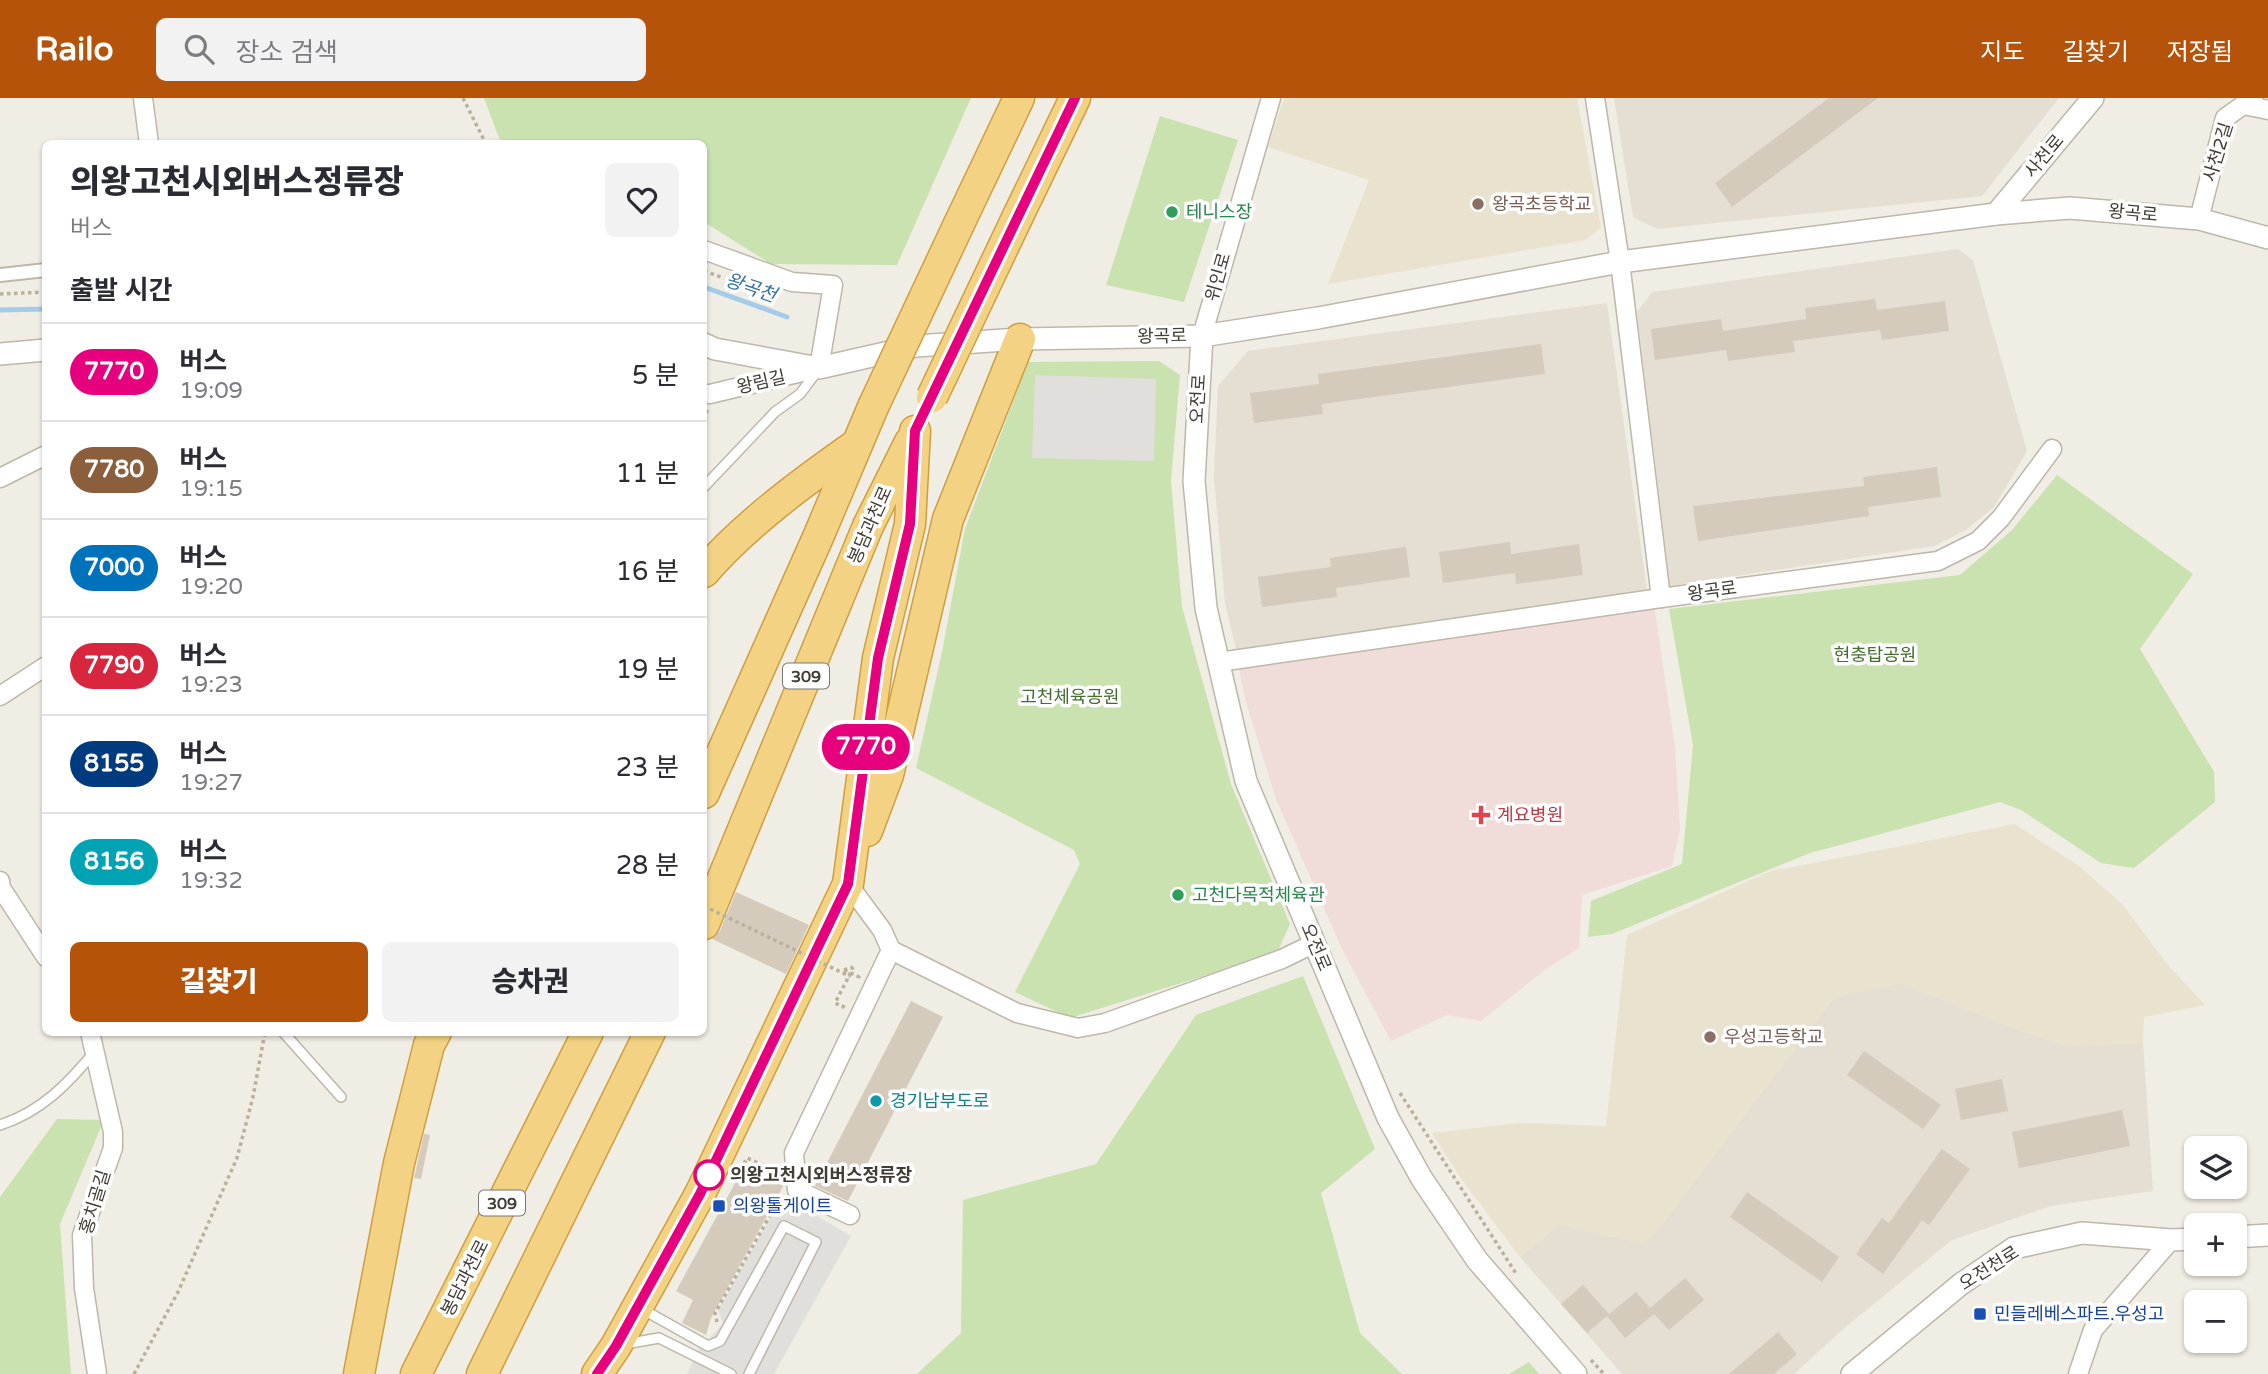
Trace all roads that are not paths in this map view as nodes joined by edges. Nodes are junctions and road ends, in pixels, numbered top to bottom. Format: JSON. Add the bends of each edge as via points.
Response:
{"nodes":[{"id":1,"x":144,"y":98,"type":"edge"},
{"id":2,"x":1019,"y":98,"type":"edge"},
{"id":3,"x":1076,"y":98,"type":"edge"},
{"id":4,"x":1271,"y":98,"type":"edge"},
{"id":5,"x":1595,"y":98,"type":"edge"},
{"id":6,"x":2093,"y":98,"type":"edge"},
{"id":7,"x":2249,"y":102,"type":"edge"},
{"id":8,"x":2268,"y":110,"type":"edge"},
{"id":9,"x":149,"y":140,"type":"edge"},
{"id":10,"x":1996,"y":214,"type":"junction"},
{"id":11,"x":2199,"y":219,"type":"junction"},
{"id":12,"x":2268,"y":238,"type":"edge"},
{"id":13,"x":707,"y":251,"type":"edge"},
{"id":14,"x":1620,"y":262,"type":"junction"},
{"id":15,"x":42,"y":270,"type":"edge"},
{"id":16,"x":0,"y":275,"type":"edge"},
{"id":17,"x":1202,"y":336,"type":"junction"},
{"id":18,"x":1020,"y":339,"type":"junction"},
{"id":19,"x":707,"y":345,"type":"edge"},
{"id":20,"x":42,"y":350,"type":"edge"},
{"id":21,"x":0,"y":354,"type":"edge"},
{"id":22,"x":819,"y":368,"type":"junction"},
{"id":23,"x":707,"y":393,"type":"edge"},
{"id":24,"x":915,"y":431,"type":"junction"},
{"id":25,"x":857,"y":444,"type":"junction"},
{"id":26,"x":2052,"y":449,"type":"dead end"},
{"id":27,"x":42,"y":457,"type":"edge"},
{"id":28,"x":0,"y":478,"type":"edge"},
{"id":29,"x":707,"y":484,"type":"edge"},
{"id":30,"x":707,"y":568,"type":"edge"},
{"id":31,"x":1661,"y":598,"type":"junction"},
{"id":32,"x":1219,"y":662,"type":"junction"},
{"id":33,"x":42,"y":669,"type":"edge"},
{"id":34,"x":0,"y":696,"type":"edge"},
{"id":35,"x":707,"y":786,"type":"edge"},
{"id":36,"x":0,"y":881,"type":"edge"},
{"id":37,"x":848,"y":884,"type":"junction"},
{"id":38,"x":707,"y":917,"type":"edge"},
{"id":39,"x":1315,"y":943,"type":"junction"},
{"id":40,"x":891,"y":950,"type":"junction"},
{"id":41,"x":42,"y":951,"type":"edge"},
{"id":42,"x":287,"y":1036,"type":"edge"},
{"id":43,"x":434,"y":1036,"type":"edge"},
{"id":44,"x":586,"y":1036,"type":"edge"},
{"id":45,"x":648,"y":1036,"type":"edge"},
{"id":46,"x":93,"y":1041,"type":"edge"},
{"id":47,"x":341,"y":1097,"type":"dead end"},
{"id":48,"x":0,"y":1125,"type":"edge"},
{"id":49,"x":850,"y":1215,"type":"dead end"},
{"id":50,"x":2268,"y":1234,"type":"edge"},
{"id":51,"x":2247,"y":1236,"type":"edge"},
{"id":52,"x":2171,"y":1240,"type":"junction"},
{"id":53,"x":2184,"y":1240,"type":"edge"},
{"id":54,"x":638,"y":1307,"type":"junction"},
{"id":55,"x":616,"y":1346,"type":"junction"},
{"id":56,"x":97,"y":1374,"type":"edge"},
{"id":57,"x":359,"y":1374,"type":"edge"},
{"id":58,"x":416,"y":1374,"type":"edge"},
{"id":59,"x":482,"y":1374,"type":"edge"},
{"id":60,"x":597,"y":1374,"type":"edge"},
{"id":61,"x":731,"y":1374,"type":"edge"},
{"id":62,"x":749,"y":1374,"type":"edge"},
{"id":63,"x":1576,"y":1374,"type":"edge"},
{"id":64,"x":1852,"y":1374,"type":"edge"},
{"id":65,"x":2078,"y":1374,"type":"edge"}],
"edges":[{"from":1,"to":9,"type":"street"},
{"from":2,"to":25,"type":"highway","number":"309","bridge":true},
{"from":3,"to":24,"type":"highway","name":"봉담과천로","number":"309","bridge":true},
{"from":4,"to":17,"type":"street","name":"위인로"},
{"from":5,"to":14,"type":"street"},
{"from":6,"to":10,"type":"street","name":"사천로"},
{"from":7,"to":8,"type":"street"},
{"from":7,"to":11,"type":"street","name":"사천2길","via":[[2225,118]]},
{"from":10,"to":11,"type":"street","name":"왕곡로","via":[[2070,208]]},
{"from":10,"to":14,"type":"street","name":"왕곡로"},
{"from":11,"to":12,"type":"street","name":"왕곡로"},
{"from":13,"to":22,"type":"street","via":[[792,282],[833,285]]},
{"from":14,"to":17,"type":"street","name":"왕곡로"},
{"from":14,"to":31,"type":"street"},
{"from":15,"to":16,"type":"street"},
{"from":17,"to":18,"type":"street","name":"왕곡로"},
{"from":17,"to":32,"type":"street","name":"오전로","via":[[1194,481],[1206,608]]},
{"from":18,"to":22,"type":"street","name":"왕곡로","via":[[916,346]]},
{"from":18,"to":37,"type":"highway","via":[[948,519],[888,775]]},
{"from":19,"to":22,"type":"street","name":"왕곡로"},
{"from":20,"to":21,"type":"street"},
{"from":22,"to":23,"type":"street","name":"왕림길"},
{"from":22,"to":29,"type":"lane","via":[[800,394],[775,412]]},
{"from":24,"to":37,"type":"highway","via":[[910,524],[878,658]]},
{"from":24,"to":38,"type":"highway","name":"봉담과천로","number":"309","via":[[868,526]]},
{"from":25,"to":30,"type":"highway","via":[[721,552]]},
{"from":25,"to":35,"type":"highway","number":"309"},
{"from":26,"to":31,"type":"street","name":"왕곡로","via":[[2001,518],[1978,541],[1938,561]]},
{"from":27,"to":28,"type":"street"},
{"from":31,"to":32,"type":"street","name":"왕곡로"},
{"from":32,"to":39,"type":"street","name":"오전로","via":[[1246,781]]},
{"from":33,"to":34,"type":"street"},
{"from":36,"to":41,"type":"street"},
{"from":37,"to":40,"type":"street"},
{"from":37,"to":54,"type":"highway","via":[[700,1194]]},
{"from":39,"to":40,"type":"street","via":[[1105,1023],[1078,1028],[1017,1013]]},
{"from":39,"to":63,"type":"street","name":"오전로","via":[[1388,1118],[1422,1179],[1477,1261]]},
{"from":40,"to":49,"type":"street","via":[[794,1153],[797,1190]]},
{"from":42,"to":47,"type":"lane"},
{"from":43,"to":57,"type":"highway","via":[[399,1163]]},
{"from":44,"to":58,"type":"highway","name":"봉담과천로","number":"309"},
{"from":45,"to":59,"type":"highway"},
{"from":46,"to":48,"type":"lane","via":[[71,1080],[47,1101]]},
{"from":46,"to":56,"type":"street","name":"홍치골길","via":[[113,1132],[113,1148],[82,1235],[84,1288]]},
{"from":50,"to":51,"type":"street"},
{"from":52,"to":53,"type":"street","name":"오전천로"},
{"from":52,"to":64,"type":"street","name":"오전천로","via":[[2082,1233],[2014,1248],[1961,1284]]},
{"from":52,"to":65,"type":"street","via":[[2093,1330]]},
{"from":54,"to":55,"type":"highway"},
{"from":54,"to":62,"type":"lane","via":[[708,1346],[720,1341],[784,1226],[816,1242]]},
{"from":55,"to":60,"type":"highway"},
{"from":55,"to":61,"type":"lane","via":[[659,1338]]}]}
